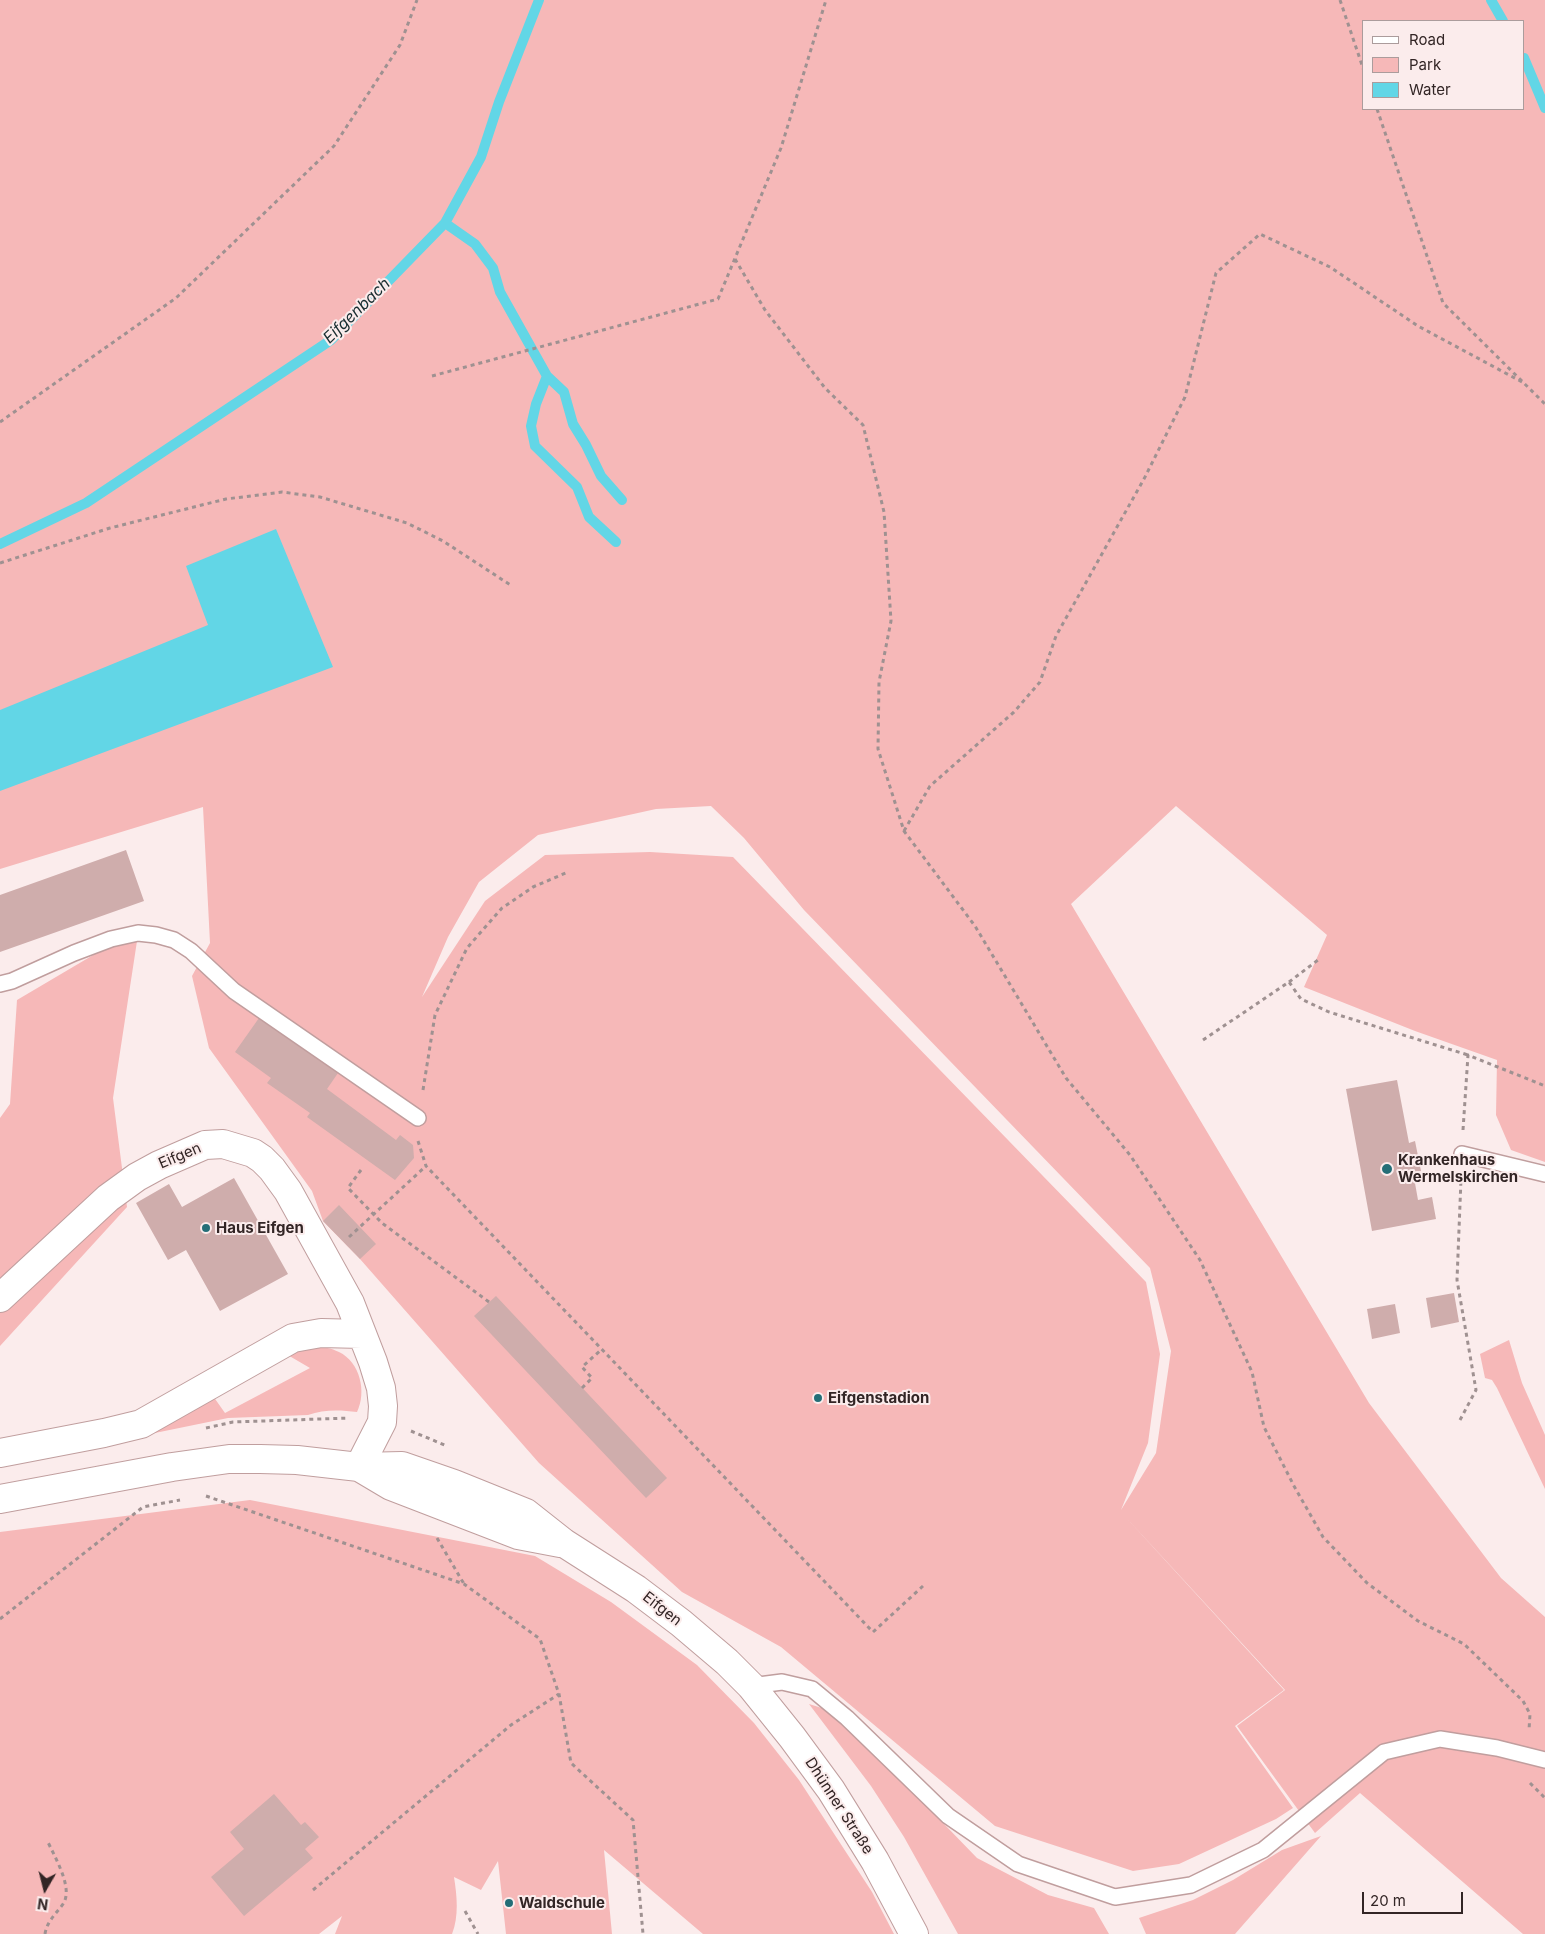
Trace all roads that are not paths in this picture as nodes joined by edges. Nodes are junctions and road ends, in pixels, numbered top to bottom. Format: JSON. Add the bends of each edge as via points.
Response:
{"nodes":[{"id":1,"x":0,"y":984,"type":"edge"},
{"id":2,"x":418,"y":1118,"type":"road end"},
{"id":3,"x":1462,"y":1154,"type":"road end"},
{"id":4,"x":1545,"y":1174,"type":"edge"},
{"id":5,"x":0,"y":1298,"type":"edge"},
{"id":6,"x":362,"y":1334,"type":"junction"},
{"id":7,"x":0,"y":1453,"type":"edge"},
{"id":8,"x":359,"y":1468,"type":"junction"},
{"id":9,"x":0,"y":1499,"type":"edge"},
{"id":10,"x":564,"y":1543,"type":"junction"},
{"id":11,"x":751,"y":1686,"type":"junction"},
{"id":12,"x":1545,"y":1760,"type":"edge"},
{"id":13,"x":914,"y":1934,"type":"edge"}],
"edges":[{"from":1,"to":2,"type":"lane","via":[[111,939],[138,934],[174,940],[190,950],[234,991]]},
{"from":3,"to":4,"type":"lane"},
{"from":5,"to":6,"type":"main road","name":"Eifgen","via":[[108,1198],[137,1177],[182,1153],[205,1145],[223,1144],[253,1153],[272,1169],[288,1191],[350,1303]]},
{"from":6,"to":7,"type":"main road","via":[[321,1333],[294,1338],[141,1424]]},
{"from":6,"to":8,"type":"main road","name":"Eifgen","via":[[381,1388],[383,1406],[382,1422]]},
{"from":8,"to":9,"type":"main road","name":"Eifgen","via":[[297,1460],[229,1459]]},
{"from":8,"to":10,"type":"main road","name":"Eifgen","via":[[391,1486],[518,1535]]},
{"from":8,"to":10,"type":"main road","name":"Eifgen","via":[[402,1466],[454,1484],[526,1513]]},
{"from":10,"to":11,"type":"main road","name":"Eifgen","via":[[673,1617]]},
{"from":11,"to":12,"type":"lane","via":[[782,1682],[812,1690],[848,1718],[948,1816],[1018,1864],[1115,1897],[1191,1885],[1263,1850],[1384,1752],[1440,1738]]},
{"from":11,"to":13,"type":"main road","name":"Dhünner Straße","via":[[831,1790],[875,1861]]}]}
